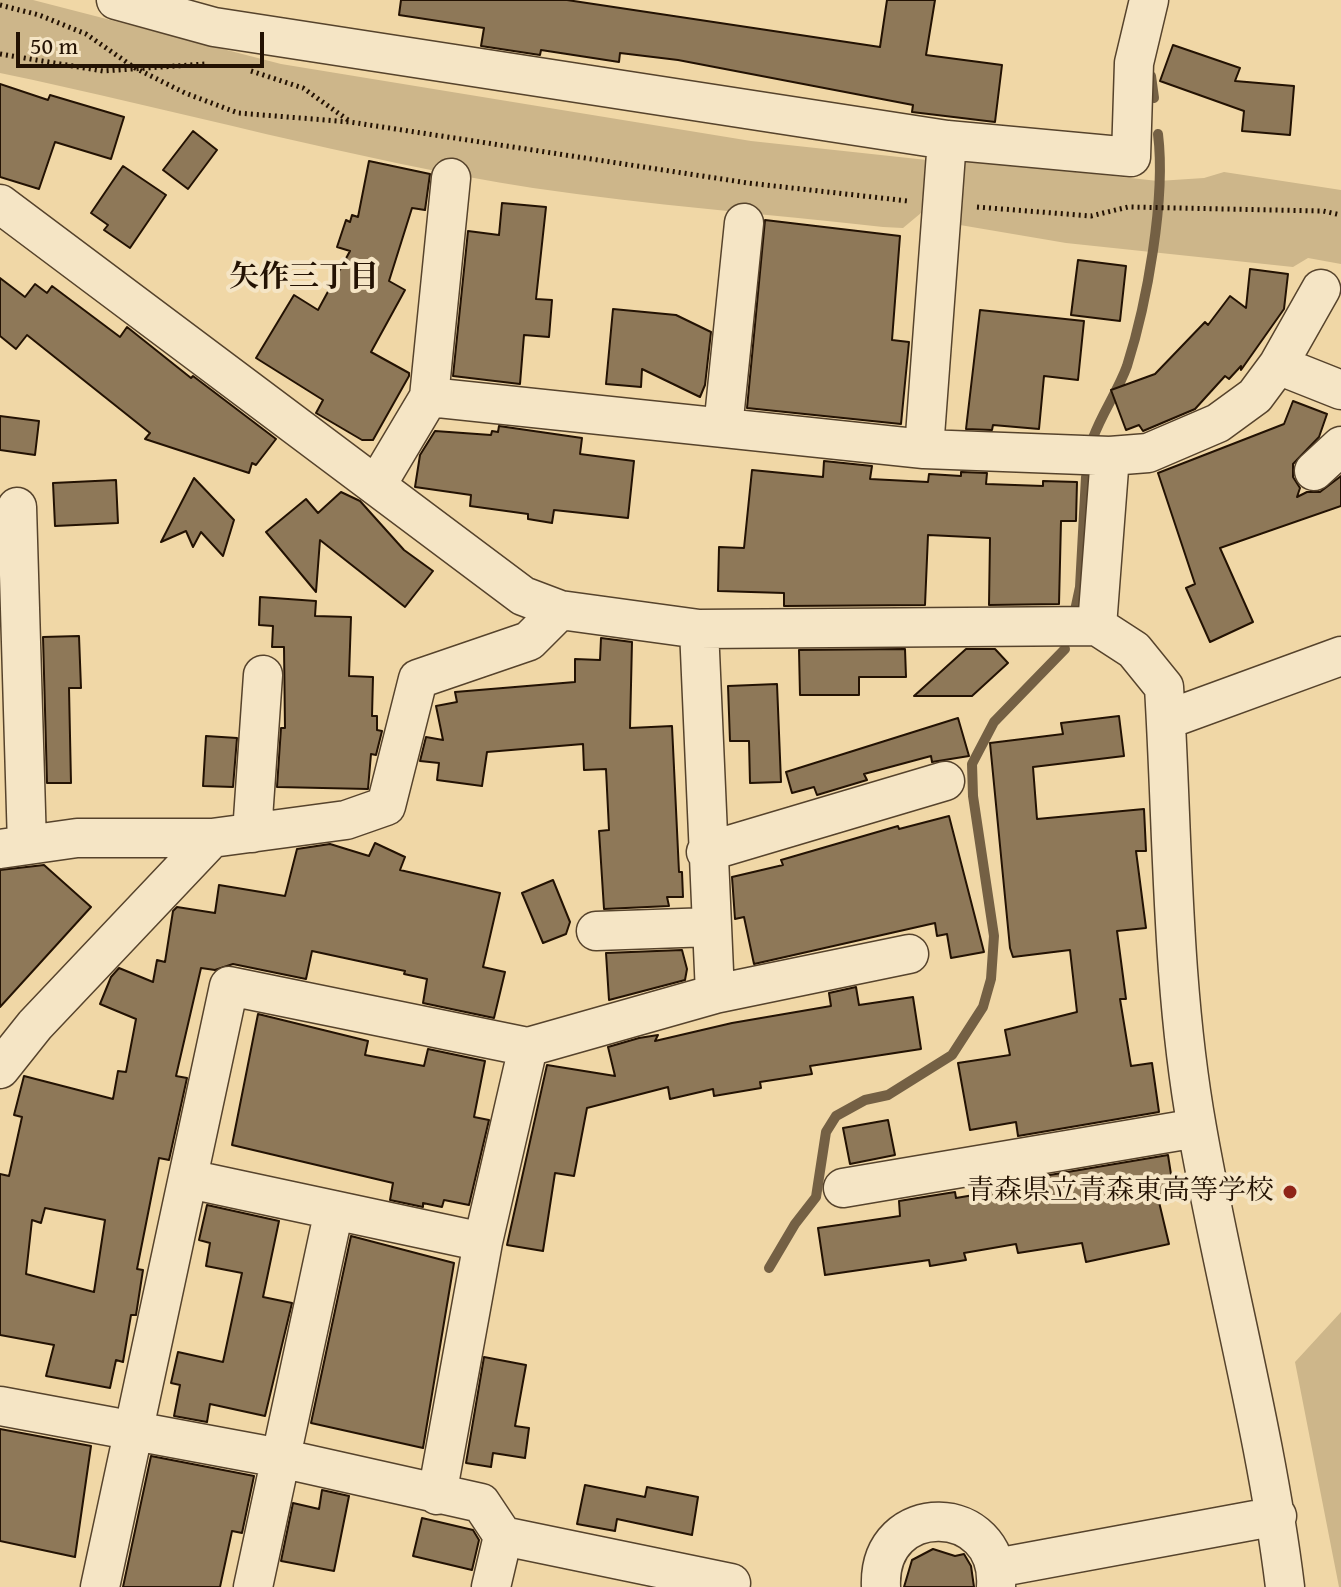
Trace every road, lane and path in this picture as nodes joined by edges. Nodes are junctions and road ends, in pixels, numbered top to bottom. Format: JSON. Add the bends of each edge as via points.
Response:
{"nodes":[{"id":1,"x":116,"y":0,"type":"edge"},
{"id":2,"x":1149,"y":0,"type":"edge"},
{"id":3,"x":0,"y":5,"type":"edge"},
{"id":4,"x":0,"y":54,"type":"edge"},
{"id":5,"x":219,"y":66,"type":"dead end"},
{"id":6,"x":135,"y":68,"type":"junction"},
{"id":7,"x":246,"y":70,"type":"dead end"},
{"id":8,"x":350,"y":122,"type":"junction"},
{"id":9,"x":947,"y":140,"type":"junction"},
{"id":10,"x":451,"y":178,"type":"dead end"},
{"id":11,"x":0,"y":204,"type":"edge"},
{"id":12,"x":943,"y":204,"type":"junction"},
{"id":13,"x":1341,"y":215,"type":"edge"},
{"id":14,"x":744,"y":223,"type":"dead end"},
{"id":15,"x":1321,"y":289,"type":"dead end"},
{"id":16,"x":1278,"y":365,"type":"junction"},
{"id":17,"x":1341,"y":390,"type":"edge"},
{"id":18,"x":429,"y":397,"type":"junction"},
{"id":19,"x":723,"y":428,"type":"junction"},
{"id":20,"x":1341,"y":446,"type":"edge"},
{"id":21,"x":924,"y":449,"type":"junction"},
{"id":22,"x":1110,"y":456,"type":"junction"},
{"id":23,"x":1314,"y":471,"type":"dead end"},
{"id":24,"x":376,"y":486,"type":"junction"},
{"id":25,"x":17,"y":507,"type":"dead end"},
{"id":26,"x":560,"y":610,"type":"junction"},
{"id":27,"x":1097,"y":626,"type":"junction"},
{"id":28,"x":699,"y":629,"type":"junction"},
{"id":29,"x":1341,"y":656,"type":"edge"},
{"id":30,"x":263,"y":675,"type":"dead end"},
{"id":31,"x":1166,"y":720,"type":"junction"},
{"id":32,"x":945,"y":781,"type":"dead end"},
{"id":33,"x":252,"y":833,"type":"junction"},
{"id":34,"x":212,"y":838,"type":"junction"},
{"id":35,"x":13,"y":847,"type":"edge"},
{"id":36,"x":706,"y":852,"type":"junction"},
{"id":37,"x":711,"y":927,"type":"junction"},
{"id":38,"x":596,"y":931,"type":"dead end"},
{"id":39,"x":909,"y":954,"type":"dead end"},
{"id":40,"x":715,"y":994,"type":"junction"},
{"id":41,"x":528,"y":1047,"type":"junction"},
{"id":42,"x":0,"y":1069,"type":"edge"},
{"id":43,"x":1197,"y":1128,"type":"junction"},
{"id":44,"x":189,"y":1179,"type":"junction"},
{"id":45,"x":843,"y":1188,"type":"dead end"},
{"id":46,"x":334,"y":1210,"type":"junction"},
{"id":47,"x":483,"y":1242,"type":"junction"},
{"id":48,"x":0,"y":1406,"type":"edge"},
{"id":49,"x":132,"y":1428,"type":"junction"},
{"id":50,"x":280,"y":1458,"type":"junction"},
{"id":51,"x":437,"y":1495,"type":"junction"},
{"id":52,"x":1277,"y":1516,"type":"junction"},
{"id":53,"x":503,"y":1536,"type":"junction"},
{"id":54,"x":996,"y":1577,"type":"edge"},
{"id":55,"x":731,"y":1583,"type":"dead end"},
{"id":56,"x":100,"y":1587,"type":"edge"},
{"id":57,"x":253,"y":1587,"type":"edge"},
{"id":58,"x":491,"y":1587,"type":"edge"},
{"id":59,"x":881,"y":1587,"type":"edge"},
{"id":60,"x":1285,"y":1587,"type":"edge"}],
"edges":[{"from":1,"to":9,"type":"street","via":[[214,27]]},
{"from":2,"to":9,"type":"street","via":[[1134,63],[1131,157]]},
{"from":3,"to":6,"type":"path","via":[[86,34]]},
{"from":4,"to":6,"type":"path","via":[[103,71]]},
{"from":5,"to":6,"type":"path"},
{"from":6,"to":8,"type":"path","via":[[238,113]]},
{"from":7,"to":8,"type":"path","via":[[303,88]]},
{"from":8,"to":12,"type":"path","via":[[748,183]]},
{"from":9,"to":12,"type":"street"},
{"from":10,"to":18,"type":"street"},
{"from":11,"to":24,"type":"street"},
{"from":12,"to":13,"type":"path","via":[[1091,216],[1128,207]]},
{"from":12,"to":21,"type":"street"},
{"from":14,"to":19,"type":"street"},
{"from":15,"to":16,"type":"street"},
{"from":16,"to":17,"type":"street"},
{"from":16,"to":22,"type":"street","via":[[1255,396],[1218,423],[1148,453]]},
{"from":18,"to":19,"type":"street"},
{"from":18,"to":24,"type":"street"},
{"from":19,"to":21,"type":"street"},
{"from":20,"to":23,"type":"street"},
{"from":21,"to":22,"type":"street"},
{"from":22,"to":27,"type":"street"},
{"from":24,"to":26,"type":"street","via":[[523,596]]},
{"from":25,"to":35,"type":"street"},
{"from":26,"to":28,"type":"street"},
{"from":26,"to":33,"type":"street","via":[[529,641],[418,679],[386,806],[346,820]]},
{"from":27,"to":28,"type":"street"},
{"from":27,"to":31,"type":"street","via":[[1134,650],[1164,687]]},
{"from":28,"to":36,"type":"street"},
{"from":29,"to":31,"type":"street"},
{"from":30,"to":33,"type":"street"},
{"from":31,"to":43,"type":"street","via":[[1180,1009]]},
{"from":32,"to":36,"type":"street"},
{"from":33,"to":34,"type":"street"},
{"from":34,"to":35,"type":"street","via":[[77,838]]},
{"from":34,"to":42,"type":"street"},
{"from":36,"to":37,"type":"street"},
{"from":37,"to":38,"type":"street"},
{"from":37,"to":40,"type":"street"},
{"from":39,"to":40,"type":"street"},
{"from":40,"to":41,"type":"street"},
{"from":41,"to":44,"type":"street","via":[[229,986]]},
{"from":41,"to":47,"type":"street"},
{"from":43,"to":45,"type":"street"},
{"from":43,"to":52,"type":"street"},
{"from":44,"to":46,"type":"street"},
{"from":44,"to":49,"type":"street"},
{"from":46,"to":47,"type":"street"},
{"from":46,"to":50,"type":"street"},
{"from":47,"to":51,"type":"street"},
{"from":48,"to":49,"type":"street"},
{"from":49,"to":50,"type":"street"},
{"from":49,"to":56,"type":"street"},
{"from":50,"to":51,"type":"street"},
{"from":50,"to":57,"type":"street"},
{"from":51,"to":53,"type":"street","via":[[481,1503]]},
{"from":52,"to":54,"type":"street"},
{"from":52,"to":60,"type":"street"},
{"from":53,"to":55,"type":"street"},
{"from":53,"to":58,"type":"street"},
{"from":54,"to":59,"type":"street","via":[[981,1539],[952,1522],[935,1521],[905,1531],[893,1543],[884,1557]]}]}
